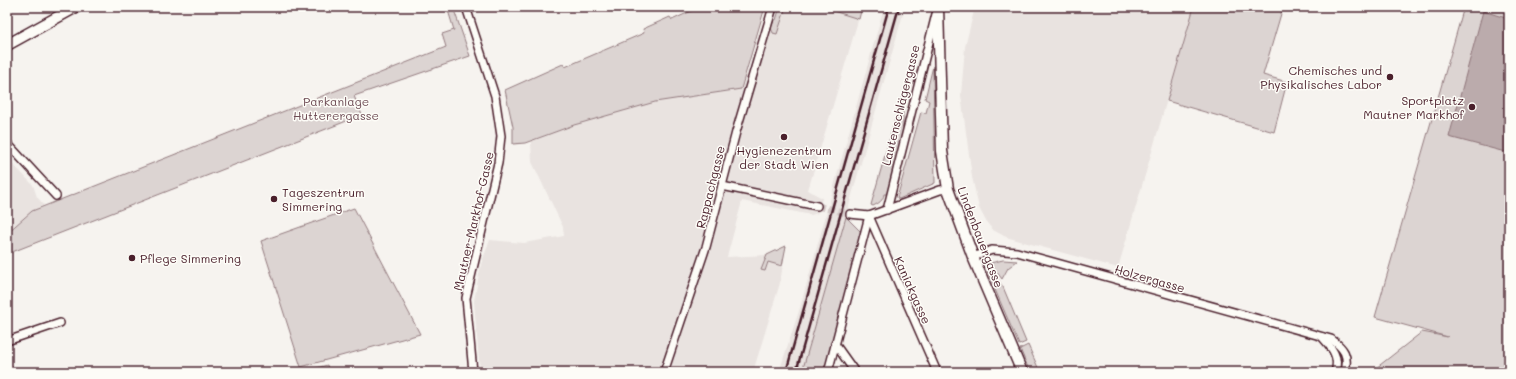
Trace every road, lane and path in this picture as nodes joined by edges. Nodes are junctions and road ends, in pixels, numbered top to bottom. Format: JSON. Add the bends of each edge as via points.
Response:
{"nodes":[{"id":1,"x":76,"y":7,"type":"edge"},
{"id":2,"x":466,"y":7,"type":"edge"},
{"id":3,"x":773,"y":7,"type":"edge"},
{"id":4,"x":937,"y":8,"type":"edge"},
{"id":5,"x":7,"y":45,"type":"edge"},
{"id":6,"x":7,"y":143,"type":"edge"},
{"id":7,"x":722,"y":186,"type":"junction"},
{"id":8,"x":948,"y":189,"type":"junction"},
{"id":9,"x":56,"y":196,"type":"dead end"},
{"id":10,"x":817,"y":206,"type":"tunnel mouth"},
{"id":11,"x":887,"y":210,"type":"junction"},
{"id":12,"x":850,"y":214,"type":"tunnel mouth"},
{"id":13,"x":869,"y":216,"type":"junction"},
{"id":14,"x":973,"y":258,"type":"junction"},
{"id":15,"x":60,"y":323,"type":"dead end"},
{"id":16,"x":1321,"y":337,"type":"junction"},
{"id":17,"x":7,"y":341,"type":"edge"},
{"id":18,"x":835,"y":344,"type":"junction"},
{"id":19,"x":1347,"y":362,"type":"junction"},
{"id":20,"x":1338,"y":364,"type":"junction"},
{"id":21,"x":473,"y":372,"type":"edge"},
{"id":22,"x":664,"y":372,"type":"edge"},
{"id":23,"x":828,"y":372,"type":"edge"},
{"id":24,"x":854,"y":372,"type":"edge"},
{"id":25,"x":937,"y":372,"type":"edge"},
{"id":26,"x":1022,"y":372,"type":"edge"},
{"id":27,"x":1335,"y":372,"type":"edge"},
{"id":28,"x":1345,"y":372,"type":"edge"}],
"edges":[{"from":1,"to":5,"type":"main road"},
{"from":2,"to":21,"type":"street","name":"Mautner-Markhof-Gasse","via":[[495,96],[501,136],[498,163],[466,298]]},
{"from":3,"to":7,"type":"street","name":"Rappachgasse"},
{"from":4,"to":8,"type":"main road","name":"Lindenbauergasse","via":[[942,151]]},
{"from":4,"to":11,"type":"street","name":"Lautenschlägergasse"},
{"from":6,"to":9,"type":"street"},
{"from":7,"to":10,"type":"street"},
{"from":7,"to":22,"type":"street","name":"Rappachgasse","via":[[706,247]]},
{"from":8,"to":11,"type":"street"},
{"from":8,"to":14,"type":"main road","name":"Lindenbauergasse"},
{"from":11,"to":13,"type":"street"},
{"from":12,"to":13,"type":"street"},
{"from":13,"to":18,"type":"street"},
{"from":13,"to":25,"type":"street","name":"Kaniakgasse"},
{"from":14,"to":16,"type":"street","name":"Holzergasse","via":[[992,250],[1017,252]]},
{"from":14,"to":26,"type":"main road","name":"Lindenbauergasse"},
{"from":15,"to":17,"type":"street"},
{"from":16,"to":19,"type":"street","name":"Holzergasse","via":[[1331,339],[1343,347]]},
{"from":16,"to":20,"type":"street","via":[[1335,352]]},
{"from":18,"to":23,"type":"street"},
{"from":18,"to":24,"type":"street"},
{"from":19,"to":20,"type":"street"},
{"from":19,"to":28,"type":"street"},
{"from":20,"to":27,"type":"street"}]}
